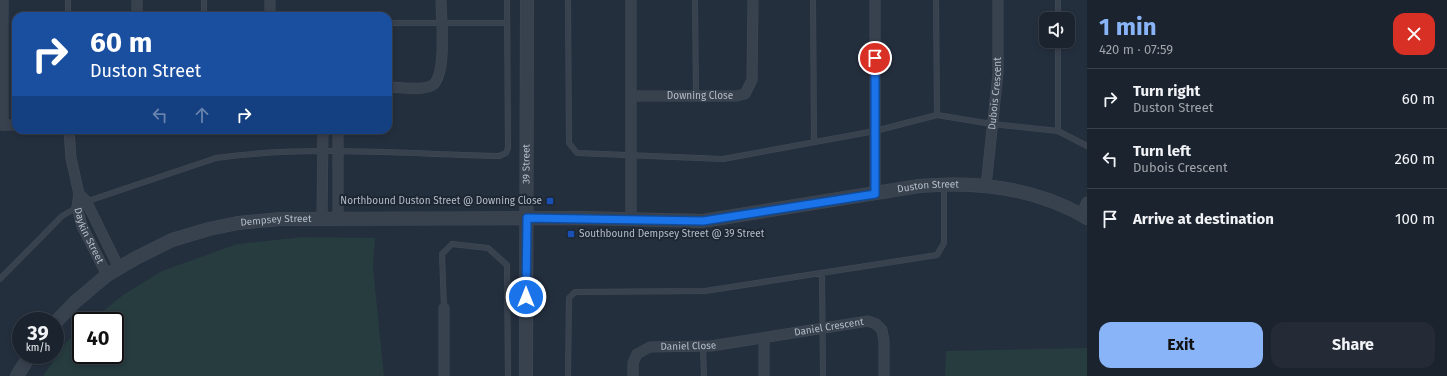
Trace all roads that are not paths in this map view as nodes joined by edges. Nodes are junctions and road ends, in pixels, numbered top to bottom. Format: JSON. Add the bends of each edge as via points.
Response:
{"nodes":[{"id":1,"x":3,"y":0,"type":"edge"},
{"id":2,"x":68,"y":0,"type":"edge"},
{"id":3,"x":137,"y":0,"type":"edge"},
{"id":4,"x":204,"y":0,"type":"edge"},
{"id":5,"x":270,"y":0,"type":"edge"},
{"id":6,"x":441,"y":0,"type":"edge"},
{"id":7,"x":507,"y":0,"type":"edge"},
{"id":8,"x":526,"y":0,"type":"edge"},
{"id":9,"x":568,"y":0,"type":"edge"},
{"id":10,"x":631,"y":0,"type":"edge"},
{"id":11,"x":696,"y":0,"type":"edge"},
{"id":12,"x":753,"y":0,"type":"edge"},
{"id":13,"x":813,"y":0,"type":"edge"},
{"id":14,"x":875,"y":0,"type":"edge"},
{"id":15,"x":936,"y":0,"type":"edge"},
{"id":16,"x":998,"y":0,"type":"edge"},
{"id":17,"x":1058,"y":0,"type":"edge"},
{"id":18,"x":68,"y":12,"type":"edge"},
{"id":19,"x":138,"y":12,"type":"edge"},
{"id":20,"x":204,"y":12,"type":"edge"},
{"id":21,"x":270,"y":12,"type":"edge"},
{"id":22,"x":1058,"y":12,"type":"edge"},
{"id":23,"x":392,"y":23,"type":"edge"},
{"id":24,"x":441,"y":23,"type":"junction"},
{"id":25,"x":507,"y":23,"type":"junction"},
{"id":26,"x":1058,"y":48,"type":"edge"},
{"id":27,"x":392,"y":87,"type":"edge"},
{"id":28,"x":631,"y":96,"type":"junction"},
{"id":29,"x":696,"y":96,"type":"junction"},
{"id":30,"x":937,"y":115,"type":"junction"},
{"id":31,"x":992,"y":124,"type":"junction"},
{"id":32,"x":2,"y":125,"type":"edge"},
{"id":33,"x":875,"y":131,"type":"junction"},
{"id":34,"x":1058,"y":131,"type":"junction"},
{"id":35,"x":69,"y":134,"type":"edge"},
{"id":36,"x":323,"y":134,"type":"edge"},
{"id":37,"x":338,"y":134,"type":"edge"},
{"id":38,"x":814,"y":141,"type":"junction"},
{"id":39,"x":1087,"y":146,"type":"edge"},
{"id":40,"x":323,"y":152,"type":"junction"},
{"id":41,"x":338,"y":152,"type":"junction"},
{"id":42,"x":631,"y":156,"type":"junction"},
{"id":43,"x":944,"y":184,"type":"junction"},
{"id":44,"x":986,"y":186,"type":"junction"},
{"id":45,"x":875,"y":194,"type":"junction"},
{"id":46,"x":81,"y":201,"type":"junction"},
{"id":47,"x":1087,"y":202,"type":"edge"},
{"id":48,"x":1084,"y":216,"type":"edge"},
{"id":49,"x":527,"y":218,"type":"junction"},
{"id":50,"x":322,"y":219,"type":"junction"},
{"id":51,"x":338,"y":219,"type":"junction"},
{"id":52,"x":631,"y":220,"type":"junction"},
{"id":53,"x":118,"y":268,"type":"junction"},
{"id":54,"x":822,"y":274,"type":"junction"},
{"id":55,"x":107,"y":276,"type":"junction"},
{"id":56,"x":0,"y":279,"type":"edge"},
{"id":57,"x":444,"y":308,"type":"joint"},
{"id":58,"x":64,"y":314,"type":"edge"},
{"id":59,"x":823,"y":328,"type":"junction"},
{"id":60,"x":764,"y":339,"type":"junction"},
{"id":61,"x":703,"y":347,"type":"junction"},
{"id":62,"x":24,"y":364,"type":"edge"},
{"id":63,"x":17,"y":376,"type":"edge"},
{"id":64,"x":444,"y":376,"type":"edge"},
{"id":65,"x":508,"y":376,"type":"edge"},
{"id":66,"x":526,"y":376,"type":"edge"},
{"id":67,"x":568,"y":376,"type":"edge"},
{"id":68,"x":632,"y":376,"type":"edge"},
{"id":69,"x":704,"y":376,"type":"edge"},
{"id":70,"x":764,"y":376,"type":"edge"},
{"id":71,"x":823,"y":376,"type":"edge"},
{"id":72,"x":884,"y":376,"type":"edge"}],
"edges":[{"from":1,"to":32,"type":"street"},
{"from":2,"to":18,"type":"lane"},
{"from":3,"to":19,"type":"street"},
{"from":4,"to":20,"type":"lane"},
{"from":5,"to":21,"type":"street"},
{"from":6,"to":24,"type":"street"},
{"from":7,"to":25,"type":"lane"},
{"from":8,"to":49,"type":"street","name":"39 Street"},
{"from":9,"to":42,"type":"lane","via":[[569,143],[573,151],[582,154]]},
{"from":10,"to":28,"type":"street"},
{"from":11,"to":29,"type":"lane"},
{"from":12,"to":29,"type":"street","name":"Downing Close","via":[[752,80],[748,91],[737,96]]},
{"from":13,"to":38,"type":"lane"},
{"from":14,"to":33,"type":"street"},
{"from":15,"to":30,"type":"lane"},
{"from":16,"to":31,"type":"street","name":"Dubois Crescent","via":[[998,68]]},
{"from":17,"to":22,"type":"lane"},
{"from":23,"to":24,"type":"lane"},
{"from":24,"to":25,"type":"lane"},
{"from":24,"to":27,"type":"street","via":[[442,68],[437,81],[424,87]]},
{"from":25,"to":41,"type":"lane","via":[[506,153],[499,156]]},
{"from":26,"to":34,"type":"lane"},
{"from":28,"to":29,"type":"street","name":"Downing Close"},
{"from":28,"to":42,"type":"street"},
{"from":30,"to":31,"type":"lane"},
{"from":30,"to":33,"type":"lane"},
{"from":31,"to":34,"type":"lane"},
{"from":31,"to":44,"type":"street","name":"Dubois Crescent"},
{"from":33,"to":38,"type":"lane"},
{"from":33,"to":45,"type":"street"},
{"from":34,"to":39,"type":"lane"},
{"from":35,"to":46,"type":"street","name":"Daykin Street","via":[[71,158]]},
{"from":36,"to":40,"type":"street"},
{"from":37,"to":41,"type":"street"},
{"from":38,"to":42,"type":"lane","via":[[723,159]]},
{"from":40,"to":41,"type":"lane"},
{"from":40,"to":46,"type":"lane","via":[[216,158]]},
{"from":40,"to":50,"type":"street"},
{"from":41,"to":51,"type":"street"},
{"from":42,"to":52,"type":"street"},
{"from":43,"to":44,"type":"street","name":"Duston Street"},
{"from":43,"to":45,"type":"street","name":"Duston Street"},
{"from":43,"to":54,"type":"lane","via":[[944,243],[937,255]]},
{"from":44,"to":48,"type":"street","name":"Duston Street","via":[[1029,194]]},
{"from":45,"to":52,"type":"street","name":"Duston Street","via":[[703,221]]},
{"from":46,"to":53,"type":"street","name":"Daykin Street"},
{"from":46,"to":55,"type":"street","name":"Daykin Street","via":[[86,238]]},
{"from":46,"to":56,"type":"lane","via":[[62,216]]},
{"from":47,"to":48,"type":"street"},
{"from":49,"to":51,"type":"street","name":"Dempsey Street"},
{"from":49,"to":52,"type":"street","name":"Duston Street"},
{"from":49,"to":66,"type":"street","name":"39 Street"},
{"from":50,"to":51,"type":"street","name":"Dempsey Street"},
{"from":50,"to":53,"type":"street","name":"Dempsey Street","via":[[257,220],[214,228],[172,240]]},
{"from":53,"to":55,"type":"street","name":"Dempsey Street"},
{"from":54,"to":59,"type":"lane"},
{"from":54,"to":67,"type":"lane","via":[[705,291],[578,291],[569,298]]},
{"from":55,"to":58,"type":"street","name":"Dempsey Street"},
{"from":57,"to":64,"type":"street"},
{"from":57,"to":65,"type":"lane","via":[[442,254],[452,244],[488,248],[507,265]]},
{"from":59,"to":60,"type":"street","name":"Daniel Crescent"},
{"from":59,"to":71,"type":"lane"},
{"from":59,"to":72,"type":"street","name":"Daniel Crescent","via":[[868,322],[876,324],[882,330],[884,341]]},
{"from":60,"to":61,"type":"street","name":"Daniel Close"},
{"from":60,"to":70,"type":"street"},
{"from":61,"to":68,"type":"street","name":"Daniel Close","via":[[645,349],[634,358]]},
{"from":61,"to":69,"type":"lane"},
{"from":62,"to":63,"type":"street"}]}
